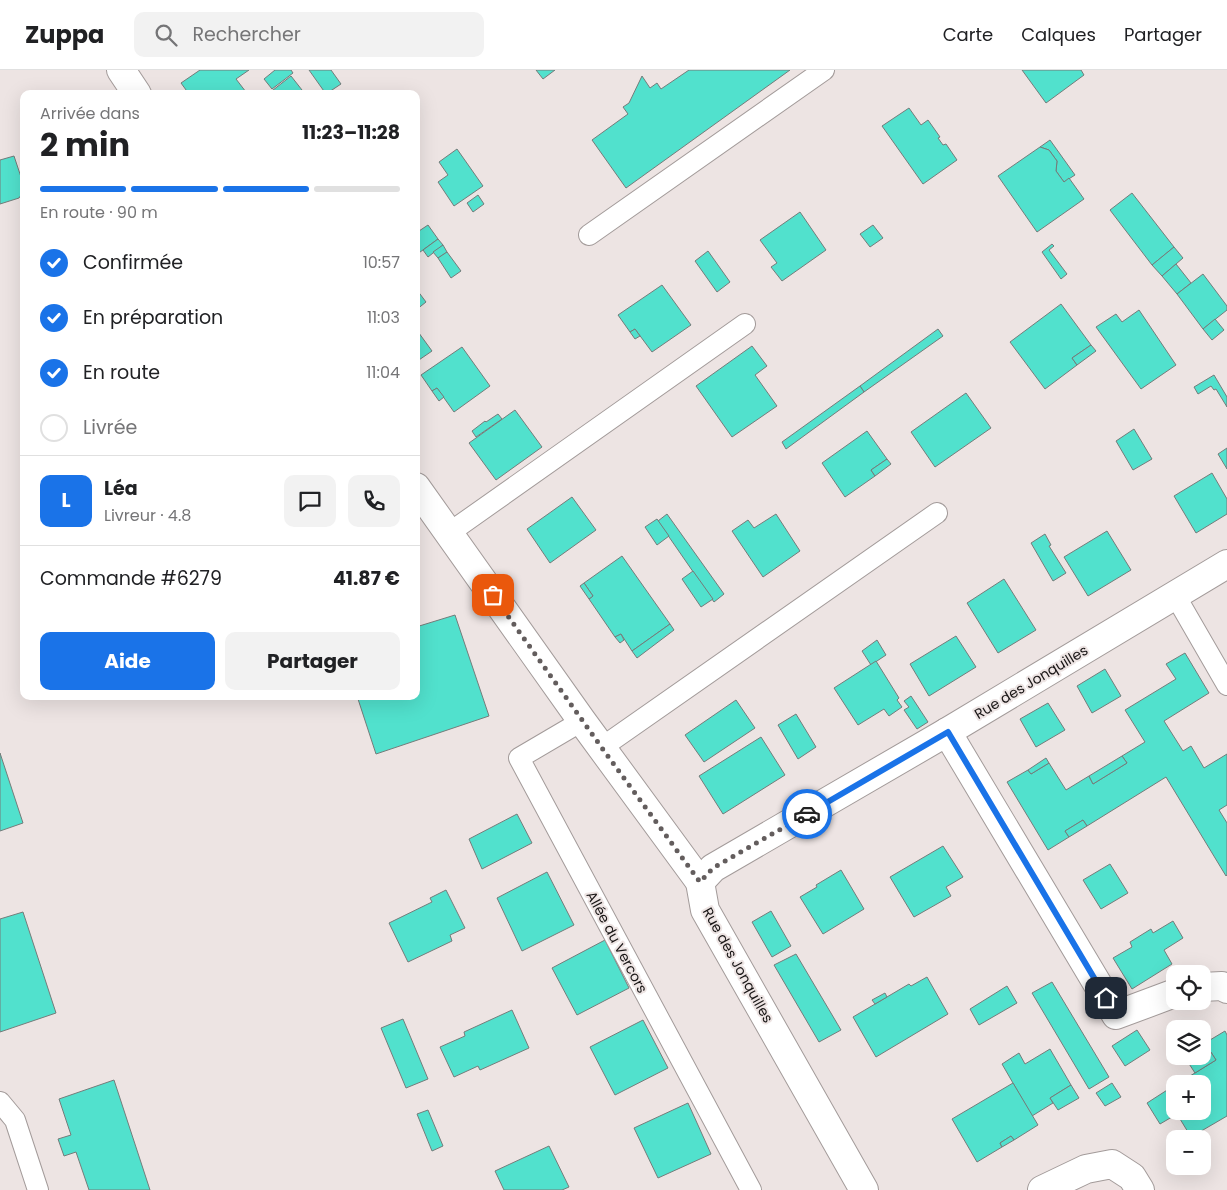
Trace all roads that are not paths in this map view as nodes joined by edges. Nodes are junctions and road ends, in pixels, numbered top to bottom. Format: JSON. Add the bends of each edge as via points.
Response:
{"nodes":[{"id":1,"x":120,"y":70,"type":"edge"},
{"id":2,"x":824,"y":70,"type":"edge"},
{"id":3,"x":134,"y":90,"type":"edge"},
{"id":4,"x":589,"y":235,"type":"dead end"},
{"id":5,"x":745,"y":324,"type":"dead end"},
{"id":6,"x":420,"y":493,"type":"edge"},
{"id":7,"x":937,"y":513,"type":"dead end"},
{"id":8,"x":448,"y":533,"type":"junction"},
{"id":9,"x":1227,"y":564,"type":"edge"},
{"id":10,"x":1175,"y":595,"type":"junction"},
{"id":11,"x":1227,"y":685,"type":"edge"},
{"id":12,"x":582,"y":720,"type":"junction"},
{"id":13,"x":948,"y":732,"type":"junction"},
{"id":14,"x":602,"y":748,"type":"junction"},
{"id":15,"x":700,"y":882,"type":"junction"},
{"id":16,"x":1211,"y":987,"type":"edge"},
{"id":17,"x":1227,"y":990,"type":"edge"},
{"id":18,"x":1166,"y":996,"type":"edge"},
{"id":19,"x":0,"y":1102,"type":"edge"},
{"id":20,"x":38,"y":1190,"type":"edge"},
{"id":21,"x":751,"y":1190,"type":"edge"},
{"id":22,"x":864,"y":1190,"type":"edge"},
{"id":23,"x":1042,"y":1190,"type":"edge"},
{"id":24,"x":1140,"y":1190,"type":"edge"}],
"edges":[{"from":1,"to":3,"type":"street"},
{"from":2,"to":4,"type":"lane"},
{"from":5,"to":8,"type":"lane"},
{"from":6,"to":8,"type":"street"},
{"from":7,"to":14,"type":"lane"},
{"from":8,"to":12,"type":"street"},
{"from":9,"to":10,"type":"street","name":"Rue des Jonquilles"},
{"from":10,"to":11,"type":"lane"},
{"from":10,"to":13,"type":"street","name":"Rue des Jonquilles"},
{"from":12,"to":14,"type":"street"},
{"from":12,"to":21,"type":"lane","name":"Allée du Vercors","via":[[519,758]]},
{"from":13,"to":15,"type":"street","name":"Rue des Jonquilles","via":[[713,868]]},
{"from":13,"to":18,"type":"street","via":[[1116,1015]]},
{"from":14,"to":15,"type":"street"},
{"from":15,"to":22,"type":"street","name":"Rue des Jonquilles","via":[[705,910]]},
{"from":16,"to":17,"type":"street","via":[[1222,986]]},
{"from":19,"to":20,"type":"lane","via":[[15,1120]]},
{"from":23,"to":24,"type":"street","via":[[1086,1169],[1112,1164],[1132,1177]]}]}
